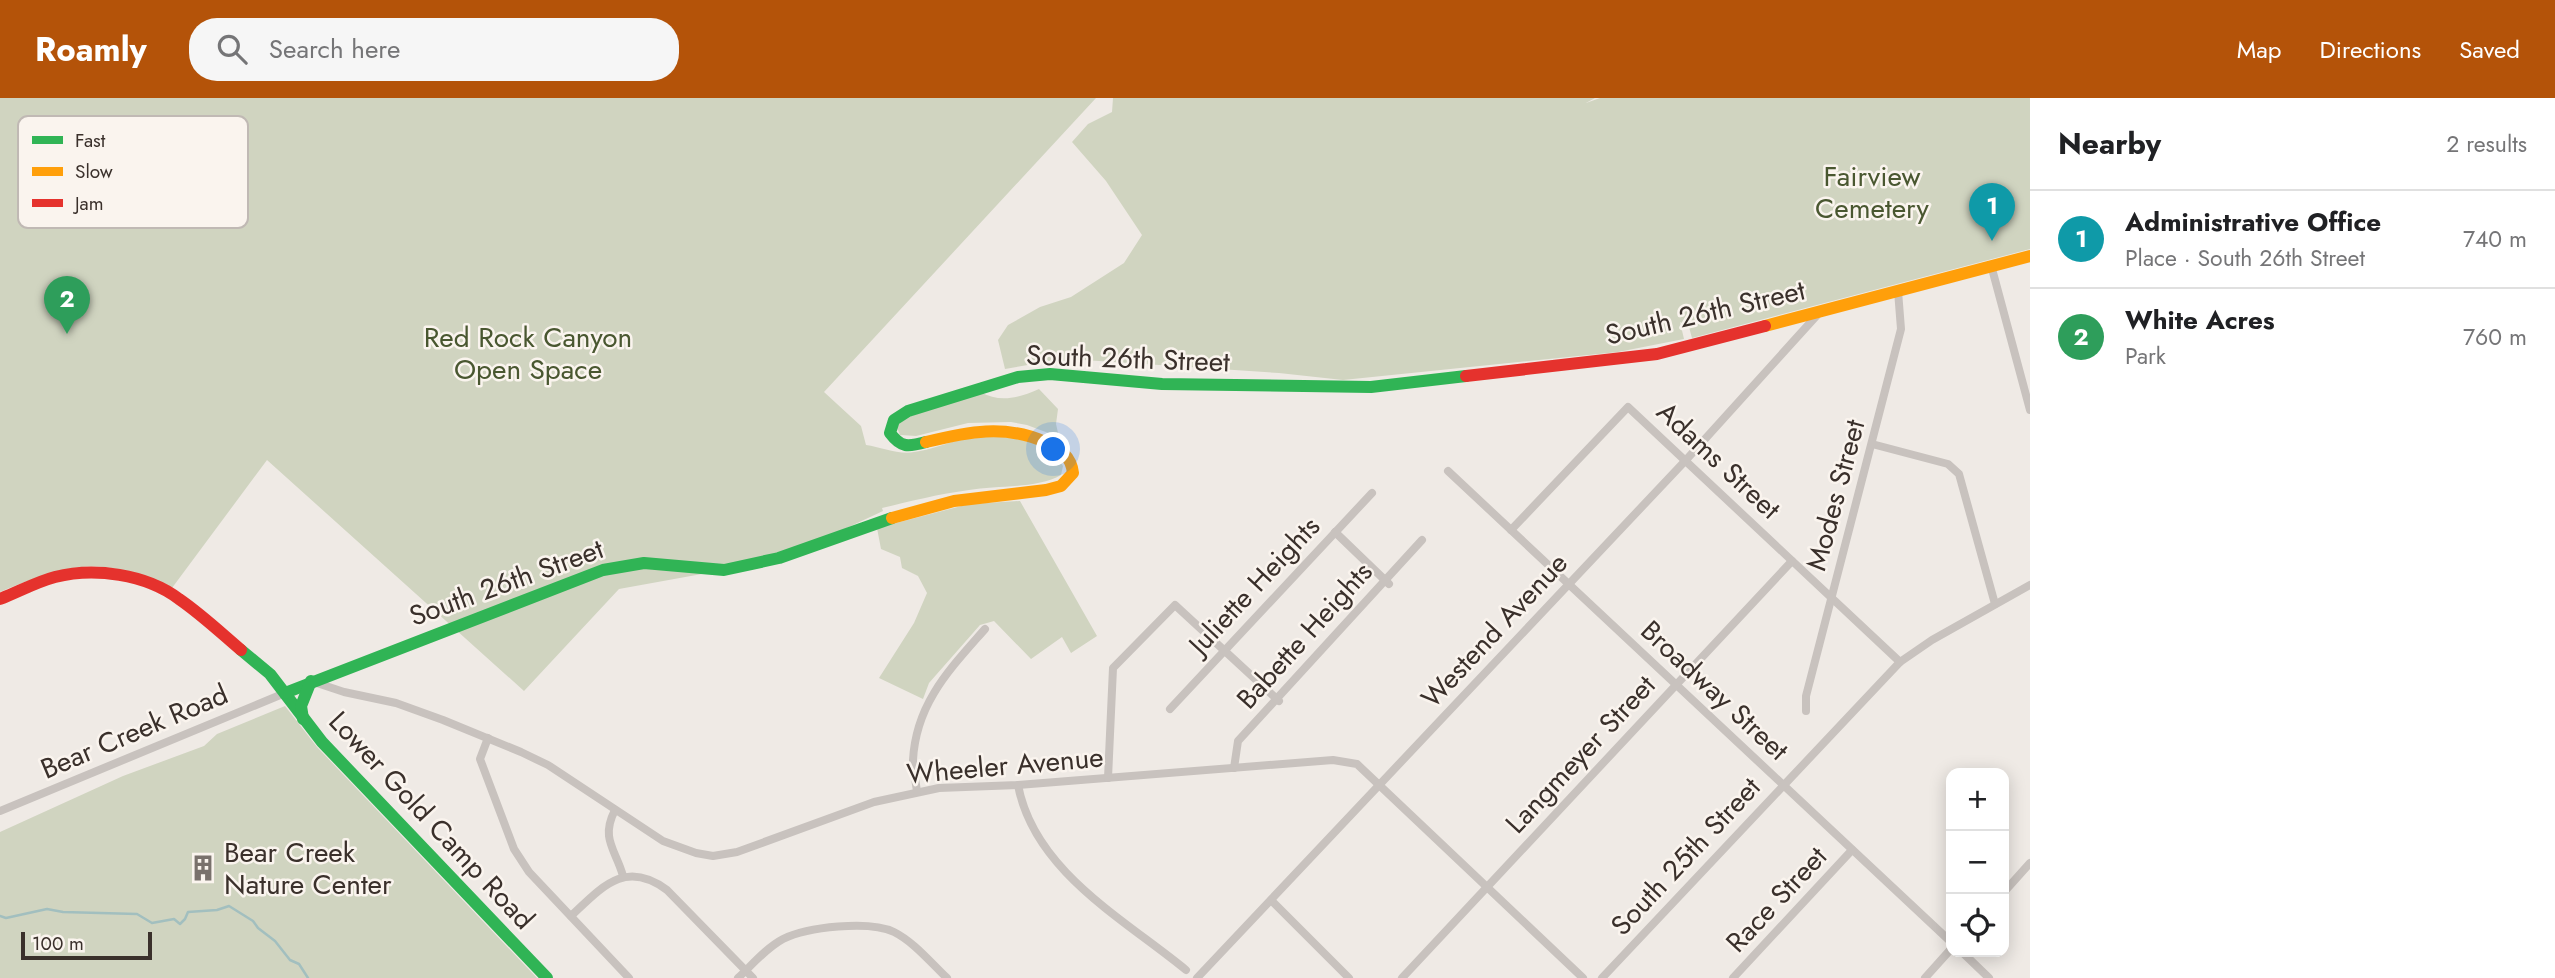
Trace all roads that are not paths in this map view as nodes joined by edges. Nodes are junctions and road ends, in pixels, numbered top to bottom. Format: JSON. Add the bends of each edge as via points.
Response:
{"nodes":[{"id":1,"x":2030,"y":256,"type":"edge"},
{"id":2,"x":1991,"y":265,"type":"junction"},
{"id":3,"x":1898,"y":291,"type":"junction"},
{"id":4,"x":1821,"y":310,"type":"junction"},
{"id":5,"x":2030,"y":410,"type":"edge"},
{"id":6,"x":1872,"y":444,"type":"junction"},
{"id":7,"x":1686,"y":460,"type":"junction"},
{"id":8,"x":1448,"y":471,"type":"dead end"},
{"id":9,"x":1372,"y":493,"type":"dead end"},
{"id":10,"x":1511,"y":530,"type":"junction"},
{"id":11,"x":1335,"y":532,"type":"junction"},
{"id":12,"x":1422,"y":540,"type":"dead end"},
{"id":13,"x":1793,"y":561,"type":"junction"},
{"id":14,"x":1387,"y":582,"type":"junction"},
{"id":15,"x":1569,"y":583,"type":"junction"},
{"id":16,"x":2030,"y":584,"type":"edge"},
{"id":17,"x":1831,"y":598,"type":"junction"},
{"id":18,"x":0,"y":599,"type":"edge"},
{"id":19,"x":1995,"y":604,"type":"junction"},
{"id":20,"x":985,"y":629,"type":"dead end"},
{"id":21,"x":1224,"y":651,"type":"junction"},
{"id":22,"x":1900,"y":662,"type":"junction"},
{"id":23,"x":311,"y":681,"type":"junction"},
{"id":24,"x":1675,"y":686,"type":"junction"},
{"id":25,"x":285,"y":693,"type":"junction"},
{"id":26,"x":1277,"y":700,"type":"junction"},
{"id":27,"x":1170,"y":709,"type":"dead end"},
{"id":28,"x":1806,"y":710,"type":"dead end"},
{"id":29,"x":303,"y":719,"type":"junction"},
{"id":30,"x":488,"y":738,"type":"junction"},
{"id":31,"x":1234,"y":768,"type":"junction"},
{"id":32,"x":1108,"y":778,"type":"junction"},
{"id":33,"x":1018,"y":785,"type":"junction"},
{"id":34,"x":1379,"y":785,"type":"junction"},
{"id":35,"x":1783,"y":786,"type":"junction"},
{"id":36,"x":917,"y":792,"type":"junction"},
{"id":37,"x":615,"y":810,"type":"junction"},
{"id":38,"x":0,"y":811,"type":"edge"},
{"id":39,"x":1852,"y":850,"type":"junction"},
{"id":40,"x":2030,"y":863,"type":"edge"},
{"id":41,"x":623,"y":876,"type":"junction"},
{"id":42,"x":1486,"y":886,"type":"junction"},
{"id":43,"x":2009,"y":886,"type":"edge"},
{"id":44,"x":1270,"y":900,"type":"junction"},
{"id":45,"x":571,"y":916,"type":"junction"},
{"id":46,"x":1946,"y":937,"type":"edge"},
{"id":47,"x":1946,"y":955,"type":"edge"},
{"id":48,"x":1967,"y":957,"type":"edge"},
{"id":49,"x":746,"y":971,"type":"junction"},
{"id":50,"x":1193,"y":975,"type":"edge"},
{"id":51,"x":547,"y":978,"type":"edge"},
{"id":52,"x":629,"y":978,"type":"edge"},
{"id":53,"x":738,"y":978,"type":"edge"},
{"id":54,"x":753,"y":978,"type":"edge"},
{"id":55,"x":947,"y":978,"type":"edge"},
{"id":56,"x":1349,"y":978,"type":"edge"},
{"id":57,"x":1402,"y":978,"type":"edge"},
{"id":58,"x":1583,"y":978,"type":"edge"},
{"id":59,"x":1602,"y":978,"type":"edge"},
{"id":60,"x":1733,"y":978,"type":"edge"},
{"id":61,"x":1925,"y":978,"type":"edge"},
{"id":62,"x":1989,"y":978,"type":"edge"}],
"edges":[{"from":1,"to":2,"type":"street","name":"South 26th Street"},
{"from":2,"to":3,"type":"street","name":"South 26th Street"},
{"from":2,"to":5,"type":"street"},
{"from":3,"to":4,"type":"street","name":"South 26th Street"},
{"from":3,"to":6,"type":"street","name":"Modes Street","via":[[1901,329]]},
{"from":4,"to":7,"type":"street","name":"Westend Avenue"},
{"from":4,"to":23,"type":"street","name":"South 26th Street","via":[[1657,354],[1371,387],[1162,384],[1050,374],[1018,377],[908,411],[894,420],[890,433],[906,447],[974,431],[1022,432],[1066,454],[1073,473],[1061,486],[940,504],[736,568],[644,563],[603,570]]},
{"from":6,"to":17,"type":"street","name":"Modes Street"},
{"from":6,"to":19,"type":"street","via":[[1939,461],[1962,479]]},
{"from":7,"to":10,"type":"street","name":"Adams Street","via":[[1628,407]]},
{"from":7,"to":13,"type":"street","name":"Adams Street"},
{"from":7,"to":15,"type":"street","name":"Westend Avenue"},
{"from":8,"to":10,"type":"street","name":"Broadway Street"},
{"from":9,"to":11,"type":"street","name":"Juliette Heights"},
{"from":10,"to":15,"type":"street","name":"Broadway Street"},
{"from":11,"to":14,"type":"street"},
{"from":11,"to":21,"type":"street","name":"Juliette Heights"},
{"from":12,"to":14,"type":"street","name":"Babette Heights"},
{"from":13,"to":17,"type":"street","name":"Adams Street"},
{"from":13,"to":24,"type":"street","name":"Langmeyer Street"},
{"from":14,"to":26,"type":"street","name":"Babette Heights"},
{"from":15,"to":24,"type":"street","name":"Broadway Street"},
{"from":15,"to":34,"type":"street","name":"Westend Avenue"},
{"from":16,"to":19,"type":"street","name":"South 25th Street"},
{"from":17,"to":22,"type":"street","name":"Adams Street"},
{"from":17,"to":28,"type":"street","name":"Modes Street"},
{"from":18,"to":25,"type":"street","name":"Lower Gold Camp Road","via":[[55,577],[93,572],[150,584],[177,597],[270,674]]},
{"from":19,"to":22,"type":"street","name":"South 25th Street"},
{"from":20,"to":36,"type":"street","via":[[930,697],[913,760]]},
{"from":21,"to":26,"type":"street"},
{"from":21,"to":27,"type":"street","name":"Juliette Heights"},
{"from":21,"to":32,"type":"street","via":[[1175,605],[1113,668]]},
{"from":22,"to":35,"type":"street","name":"South 25th Street"},
{"from":23,"to":25,"type":"street","name":"South 26th Street"},
{"from":23,"to":29,"type":"street","via":[[301,706]]},
{"from":23,"to":30,"type":"street","name":"Wheeler Avenue","via":[[396,703]]},
{"from":24,"to":35,"type":"street","name":"Broadway Street"},
{"from":24,"to":42,"type":"street","name":"Langmeyer Street"},
{"from":25,"to":29,"type":"street","name":"Lower Gold Camp Road"},
{"from":25,"to":38,"type":"street","name":"Bear Creek Road"},
{"from":26,"to":31,"type":"street","name":"Babette Heights","via":[[1238,741]]},
{"from":29,"to":51,"type":"street","name":"Lower Gold Camp Road"},
{"from":30,"to":37,"type":"street","name":"Wheeler Avenue","via":[[548,765]]},
{"from":30,"to":45,"type":"street","via":[[480,759],[514,849]]},
{"from":31,"to":32,"type":"street","name":"Wheeler Avenue"},
{"from":31,"to":34,"type":"street","name":"Wheeler Avenue","via":[[1347,761],[1357,764]]},
{"from":32,"to":33,"type":"street","name":"Wheeler Avenue"},
{"from":33,"to":36,"type":"street","name":"Wheeler Avenue"},
{"from":33,"to":50,"type":"street","via":[[1021,803],[1058,866]]},
{"from":34,"to":42,"type":"street","name":"Wheeler Avenue"},
{"from":34,"to":44,"type":"street","name":"Westend Avenue"},
{"from":35,"to":39,"type":"street","name":"Broadway Street"},
{"from":35,"to":59,"type":"street","name":"South 25th Street"},
{"from":36,"to":37,"type":"street","name":"Wheeler Avenue","via":[[874,802],[725,856],[696,853],[663,841]]},
{"from":37,"to":41,"type":"street","via":[[608,827],[610,847]]},
{"from":39,"to":46,"type":"street","name":"Broadway Street"},
{"from":39,"to":60,"type":"street","name":"Race Street"},
{"from":40,"to":43,"type":"street"},
{"from":41,"to":45,"type":"street"},
{"from":41,"to":49,"type":"street","via":[[658,883]]},
{"from":42,"to":57,"type":"street","name":"Langmeyer Street"},
{"from":42,"to":58,"type":"street","name":"Wheeler Avenue"},
{"from":44,"to":50,"type":"street","name":"Westend Avenue"},
{"from":44,"to":56,"type":"street"},
{"from":45,"to":52,"type":"street"},
{"from":47,"to":61,"type":"street"},
{"from":48,"to":62,"type":"street"},
{"from":49,"to":53,"type":"street"},
{"from":49,"to":54,"type":"street"},
{"from":49,"to":55,"type":"street","via":[[785,938],[860,925],[895,933]]}]}
